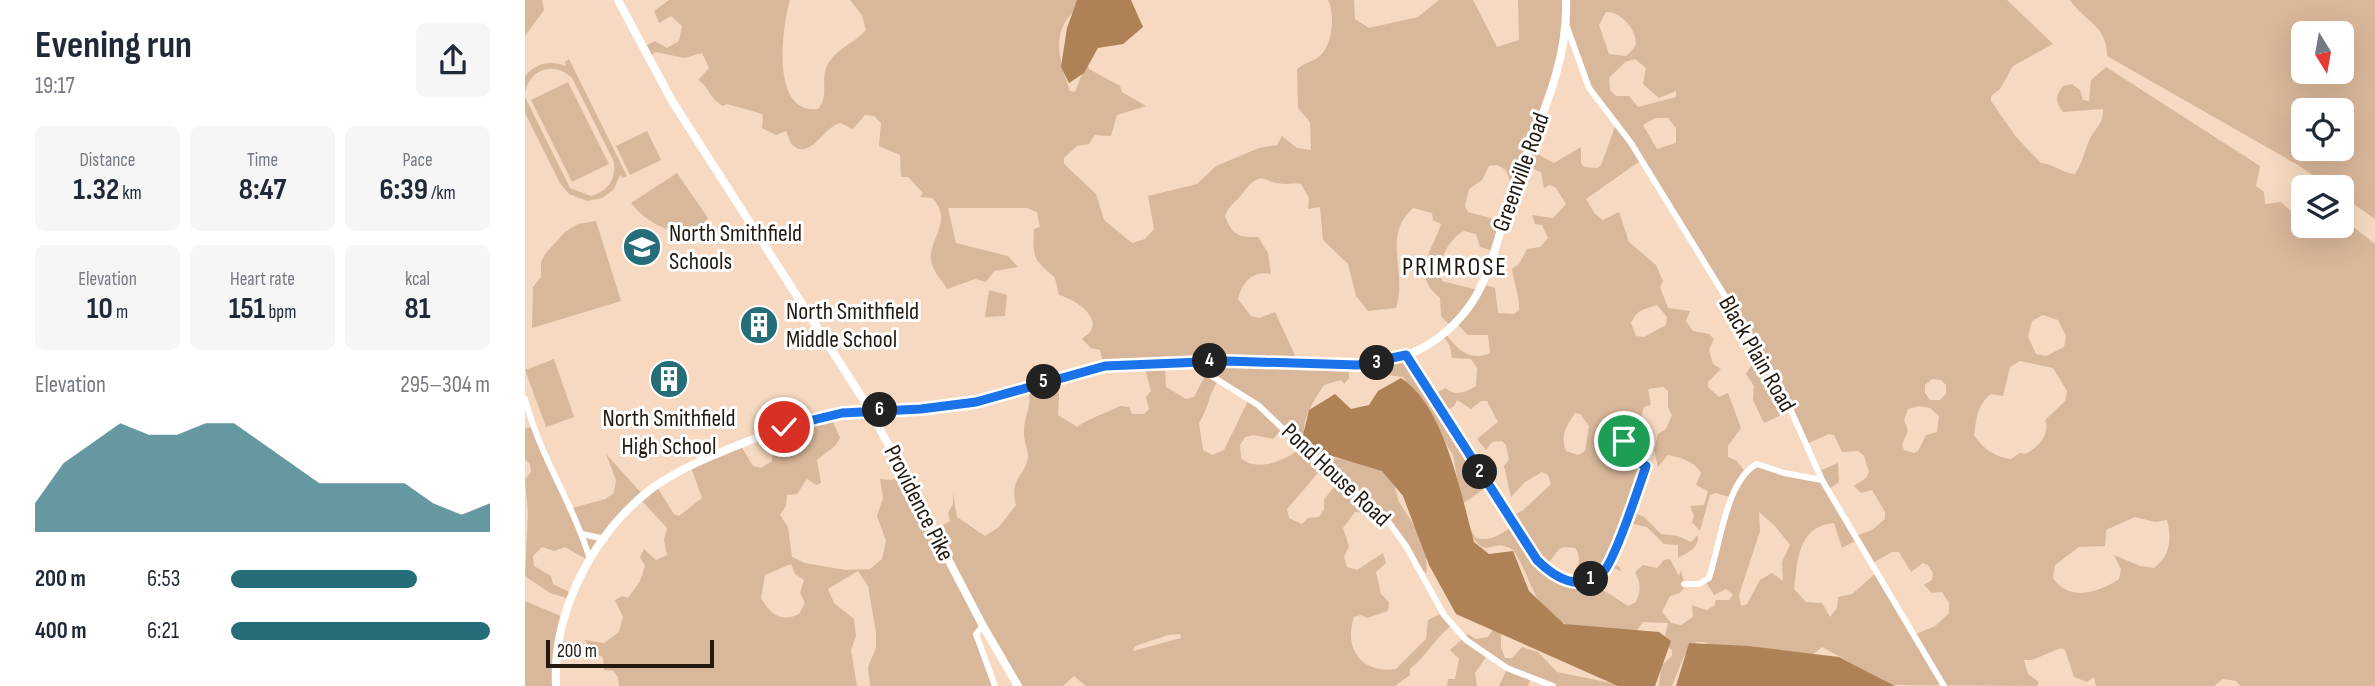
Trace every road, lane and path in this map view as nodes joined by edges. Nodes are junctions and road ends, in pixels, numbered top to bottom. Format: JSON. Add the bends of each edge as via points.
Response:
{"nodes":[{"id":1,"x":618,"y":0,"type":"edge"},
{"id":2,"x":1566,"y":0,"type":"edge"},
{"id":3,"x":1567,"y":27,"type":"junction"},
{"id":4,"x":1406,"y":355,"type":"junction"},
{"id":5,"x":1189,"y":362,"type":"junction"},
{"id":6,"x":525,"y":399,"type":"edge"},
{"id":7,"x":870,"y":410,"type":"junction"},
{"id":8,"x":1646,"y":466,"type":"junction"},
{"id":9,"x":1822,"y":480,"type":"junction"},
{"id":10,"x":582,"y":534,"type":"junction"},
{"id":11,"x":605,"y":538,"type":"junction"},
{"id":12,"x":590,"y":560,"type":"junction"},
{"id":13,"x":1685,"y":584,"type":"dead end"},
{"id":14,"x":983,"y":626,"type":"junction"},
{"id":15,"x":556,"y":686,"type":"edge"},
{"id":16,"x":995,"y":686,"type":"edge"},
{"id":17,"x":1018,"y":686,"type":"edge"},
{"id":18,"x":1553,"y":686,"type":"edge"},
{"id":19,"x":1944,"y":686,"type":"edge"}],
"edges":[{"from":1,"to":7,"type":"main road","name":"Providence Pike","via":[[660,83]]},
{"from":2,"to":3,"type":"main road","name":"Greenville Road"},
{"from":3,"to":4,"type":"main road","name":"Greenville Road","via":[[1558,68],[1477,294],[1444,334]]},
{"from":3,"to":9,"type":"street","name":"Black Plain Road","via":[[1589,89],[1630,143],[1779,384]]},
{"from":4,"to":5,"type":"main road","name":"Greenville Road","via":[[1358,365]]},
{"from":4,"to":8,"type":"street","via":[[1522,539],[1554,577],[1572,583],[1605,571]]},
{"from":5,"to":7,"type":"main road","name":"Greenville Road","via":[[1105,366],[950,406]]},
{"from":5,"to":18,"type":"street","name":"Pond House Road","via":[[1258,405],[1319,463],[1382,513],[1444,615],[1466,640],[1507,667]]},
{"from":6,"to":10,"type":"street","via":[[549,469]]},
{"from":7,"to":11,"type":"main road","name":"Greenville Road","via":[[791,425],[694,464],[650,490]]},
{"from":7,"to":14,"type":"main road","name":"Providence Pike"},
{"from":8,"to":8,"type":"street","via":[[1652,444],[1645,435],[1632,435],[1624,441],[1625,455]]},
{"from":9,"to":13,"type":"street","via":[[1757,464],[1747,470],[1737,486],[1709,578]]},
{"from":9,"to":19,"type":"street","name":"Black Plain Road"},
{"from":10,"to":11,"type":"street"},
{"from":10,"to":12,"type":"street"},
{"from":11,"to":12,"type":"main road","name":"Greenville Road"},
{"from":12,"to":15,"type":"main road","name":"Greenville Road","via":[[563,624]]},
{"from":14,"to":16,"type":"street","via":[[976,634]]},
{"from":14,"to":17,"type":"main road","name":"Providence Pike"}]}
